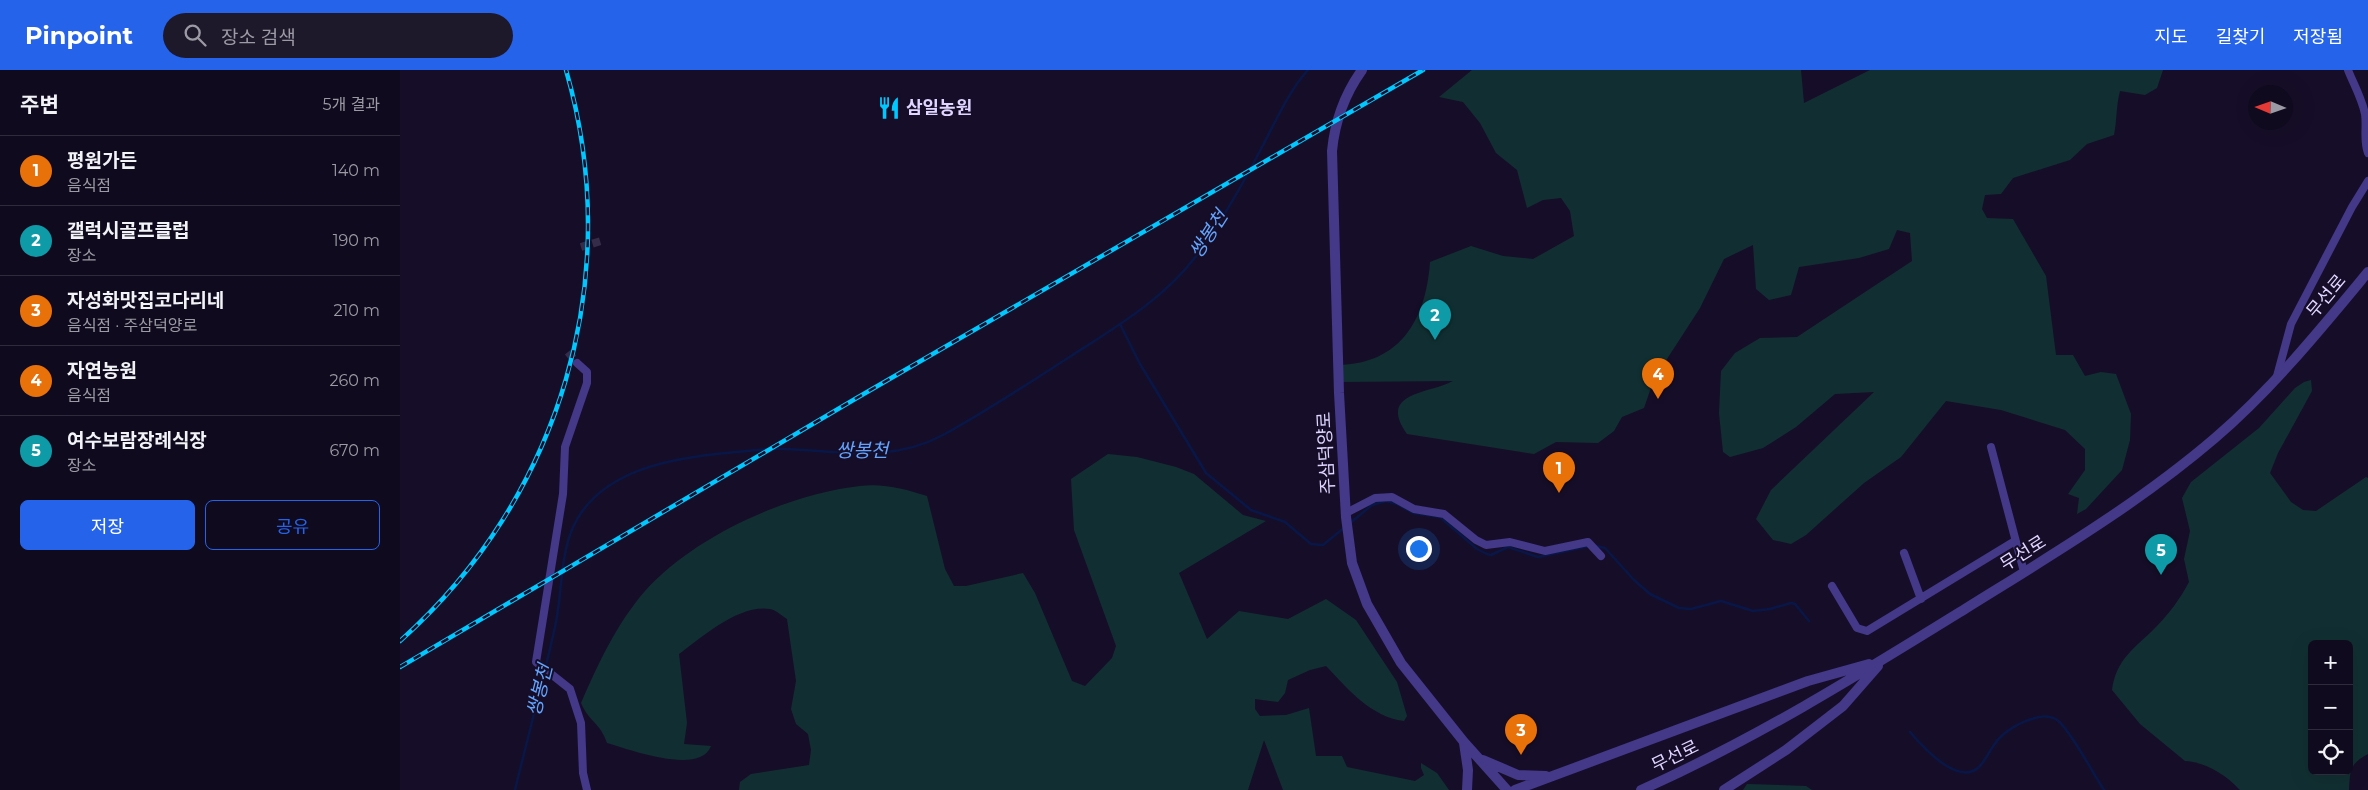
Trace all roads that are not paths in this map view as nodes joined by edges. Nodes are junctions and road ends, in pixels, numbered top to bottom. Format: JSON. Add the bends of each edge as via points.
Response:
{"nodes":[{"id":1,"x":1362,"y":70,"type":"edge"},
{"id":2,"x":2348,"y":70,"type":"edge"},
{"id":3,"x":2368,"y":153,"type":"edge"},
{"id":4,"x":2368,"y":181,"type":"edge"},
{"id":5,"x":2368,"y":272,"type":"edge"},
{"id":6,"x":577,"y":363,"type":"tunnel mouth"},
{"id":7,"x":2277,"y":376,"type":"junction"},
{"id":8,"x":1991,"y":447,"type":"dead end"},
{"id":9,"x":1346,"y":515,"type":"junction"},
{"id":10,"x":2016,"y":541,"type":"junction"},
{"id":11,"x":1904,"y":553,"type":"dead end"},
{"id":12,"x":1601,"y":556,"type":"dead end"},
{"id":13,"x":2024,"y":572,"type":"junction"},
{"id":14,"x":1832,"y":586,"type":"dead end"},
{"id":15,"x":1921,"y":598,"type":"junction"},
{"id":16,"x":1882,"y":660,"type":"junction"},
{"id":17,"x":1464,"y":742,"type":"junction"},
{"id":18,"x":1478,"y":757,"type":"junction"},
{"id":19,"x":1554,"y":776,"type":"junction"},
{"id":20,"x":587,"y":790,"type":"edge"},
{"id":21,"x":1467,"y":790,"type":"edge"},
{"id":22,"x":1507,"y":790,"type":"edge"},
{"id":23,"x":1515,"y":790,"type":"edge"},
{"id":24,"x":1641,"y":790,"type":"edge"},
{"id":25,"x":1724,"y":790,"type":"edge"}],
"edges":[{"from":1,"to":9,"type":"street","name":"주삼덕양로","via":[[1338,115],[1332,151],[1338,382]]},
{"from":2,"to":3,"type":"street","via":[[2363,104]]},
{"from":4,"to":7,"type":"street","via":[[2291,324]]},
{"from":5,"to":7,"type":"street","name":"무선로"},
{"from":6,"to":20,"type":"street","via":[[587,372],[588,383],[565,447],[563,494],[537,664],[568,685],[580,717]]},
{"from":7,"to":13,"type":"street","name":"무선로","via":[[2234,421],[2183,464],[2117,512]]},
{"from":8,"to":10,"type":"street"},
{"from":9,"to":12,"type":"street","via":[[1375,498],[1392,497],[1414,509],[1444,514],[1486,545],[1510,542],[1545,551],[1583,542],[1589,543]]},
{"from":9,"to":17,"type":"street","name":"주삼덕양로","via":[[1357,581],[1376,623],[1401,663]]},
{"from":10,"to":13,"type":"street"},
{"from":10,"to":15,"type":"street"},
{"from":11,"to":15,"type":"street"},
{"from":13,"to":16,"type":"street","name":"무선로"},
{"from":14,"to":15,"type":"street","via":[[1862,631],[1869,630]]},
{"from":16,"to":19,"type":"street","via":[[1808,681]]},
{"from":16,"to":24,"type":"street","name":"무선로","via":[[1792,714]]},
{"from":16,"to":25,"type":"street","via":[[1843,706],[1786,750]]},
{"from":17,"to":18,"type":"street","name":"주삼덕양로"},
{"from":17,"to":21,"type":"street"},
{"from":18,"to":19,"type":"street","via":[[1518,775]]},
{"from":18,"to":22,"type":"street","name":"주삼덕양로"},
{"from":19,"to":23,"type":"street"}]}
